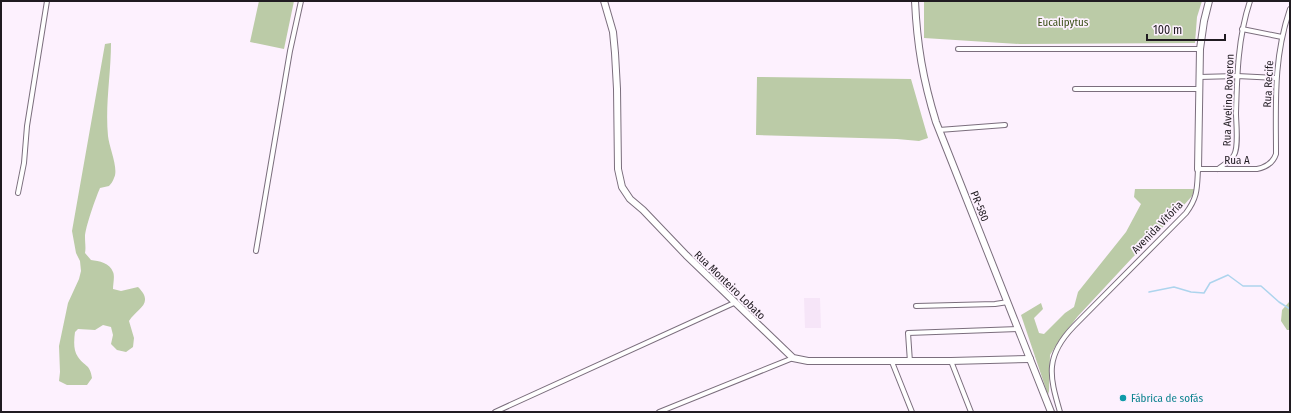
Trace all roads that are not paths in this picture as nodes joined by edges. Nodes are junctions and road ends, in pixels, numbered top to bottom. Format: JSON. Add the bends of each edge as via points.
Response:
{"nodes":[{"id":1,"x":47,"y":1,"type":"edge"},
{"id":2,"x":301,"y":1,"type":"edge"},
{"id":3,"x":604,"y":1,"type":"edge"},
{"id":4,"x":915,"y":1,"type":"edge"},
{"id":5,"x":1209,"y":1,"type":"edge"},
{"id":6,"x":1250,"y":1,"type":"edge"},
{"id":7,"x":1290,"y":9,"type":"edge"},
{"id":8,"x":1242,"y":29,"type":"junction"},
{"id":9,"x":1282,"y":37,"type":"junction"},
{"id":10,"x":958,"y":49,"type":"dead end"},
{"id":11,"x":1200,"y":49,"type":"junction"},
{"id":12,"x":1237,"y":76,"type":"junction"},
{"id":13,"x":1199,"y":77,"type":"junction"},
{"id":14,"x":1276,"y":78,"type":"junction"},
{"id":15,"x":1075,"y":89,"type":"dead end"},
{"id":16,"x":1199,"y":89,"type":"junction"},
{"id":17,"x":1005,"y":125,"type":"dead end"},
{"id":18,"x":939,"y":130,"type":"junction"},
{"id":19,"x":1274,"y":160,"type":"joint"},
{"id":20,"x":1198,"y":169,"type":"junction"},
{"id":21,"x":1217,"y":169,"type":"junction"},
{"id":22,"x":18,"y":193,"type":"dead end"},
{"id":23,"x":256,"y":251,"type":"dead end"},
{"id":24,"x":1008,"y":302,"type":"junction"},
{"id":25,"x":734,"y":303,"type":"junction"},
{"id":26,"x":916,"y":306,"type":"dead end"},
{"id":27,"x":1018,"y":329,"type":"junction"},
{"id":28,"x":793,"y":358,"type":"junction"},
{"id":29,"x":1030,"y":359,"type":"junction"},
{"id":30,"x":951,"y":361,"type":"junction"},
{"id":31,"x":892,"y":362,"type":"junction"},
{"id":32,"x":910,"y":362,"type":"junction"},
{"id":33,"x":495,"y":412,"type":"edge"},
{"id":34,"x":659,"y":412,"type":"edge"},
{"id":35,"x":912,"y":412,"type":"edge"},
{"id":36,"x":971,"y":412,"type":"edge"},
{"id":37,"x":1051,"y":412,"type":"edge"},
{"id":38,"x":1060,"y":412,"type":"edge"}],
"edges":[{"from":1,"to":22,"type":"street"},
{"from":2,"to":23,"type":"street"},
{"from":3,"to":25,"type":"street","name":"Rua Monteiro Lobato","via":[[613,32],[618,170],[622,188]]},
{"from":4,"to":18,"type":"street","name":"PR-580","number":"PR-580","via":[[921,67]]},
{"from":5,"to":11,"type":"street","name":"Avenida Vitória"},
{"from":6,"to":8,"type":"street","name":"Rua Avelino Roveron"},
{"from":7,"to":9,"type":"street","name":"Rua Recife"},
{"from":8,"to":9,"type":"street"},
{"from":8,"to":12,"type":"street","name":"Rua Avelino Roveron"},
{"from":9,"to":14,"type":"street","name":"Rua Recife"},
{"from":10,"to":11,"type":"street"},
{"from":11,"to":13,"type":"street","name":"Avenida Vitória"},
{"from":12,"to":13,"type":"street"},
{"from":12,"to":14,"type":"street"},
{"from":12,"to":21,"type":"street","name":"Rua Avelino Roveron","via":[[1235,155]]},
{"from":13,"to":16,"type":"street","name":"Avenida Vitória"},
{"from":14,"to":19,"type":"street","name":"Rua Recife"},
{"from":15,"to":16,"type":"street"},
{"from":16,"to":20,"type":"street","name":"Avenida Vitória"},
{"from":17,"to":18,"type":"street"},
{"from":18,"to":24,"type":"street","name":"PR-580","number":"PR-580"},
{"from":19,"to":21,"type":"street","name":"Rua A","via":[[1264,168],[1258,169]]},
{"from":20,"to":21,"type":"street","name":"Rua A"},
{"from":20,"to":38,"type":"street","name":"Avenida Vitória","via":[[1196,195],[1186,213],[1061,341],[1054,355],[1051,370]]},
{"from":24,"to":26,"type":"street"},
{"from":24,"to":27,"type":"street","name":"PR-580","number":"PR-580"},
{"from":25,"to":28,"type":"street","name":"Rua Monteiro Lobato"},
{"from":25,"to":33,"type":"street"},
{"from":27,"to":29,"type":"street","name":"PR-580","number":"PR-580"},
{"from":27,"to":32,"type":"street","via":[[908,333]]},
{"from":28,"to":31,"type":"street","via":[[808,362]]},
{"from":28,"to":34,"type":"street"},
{"from":29,"to":30,"type":"street"},
{"from":29,"to":37,"type":"street","name":"PR-580","number":"PR-580"},
{"from":30,"to":32,"type":"street"},
{"from":30,"to":36,"type":"street"},
{"from":31,"to":32,"type":"street"},
{"from":31,"to":35,"type":"street"}]}
